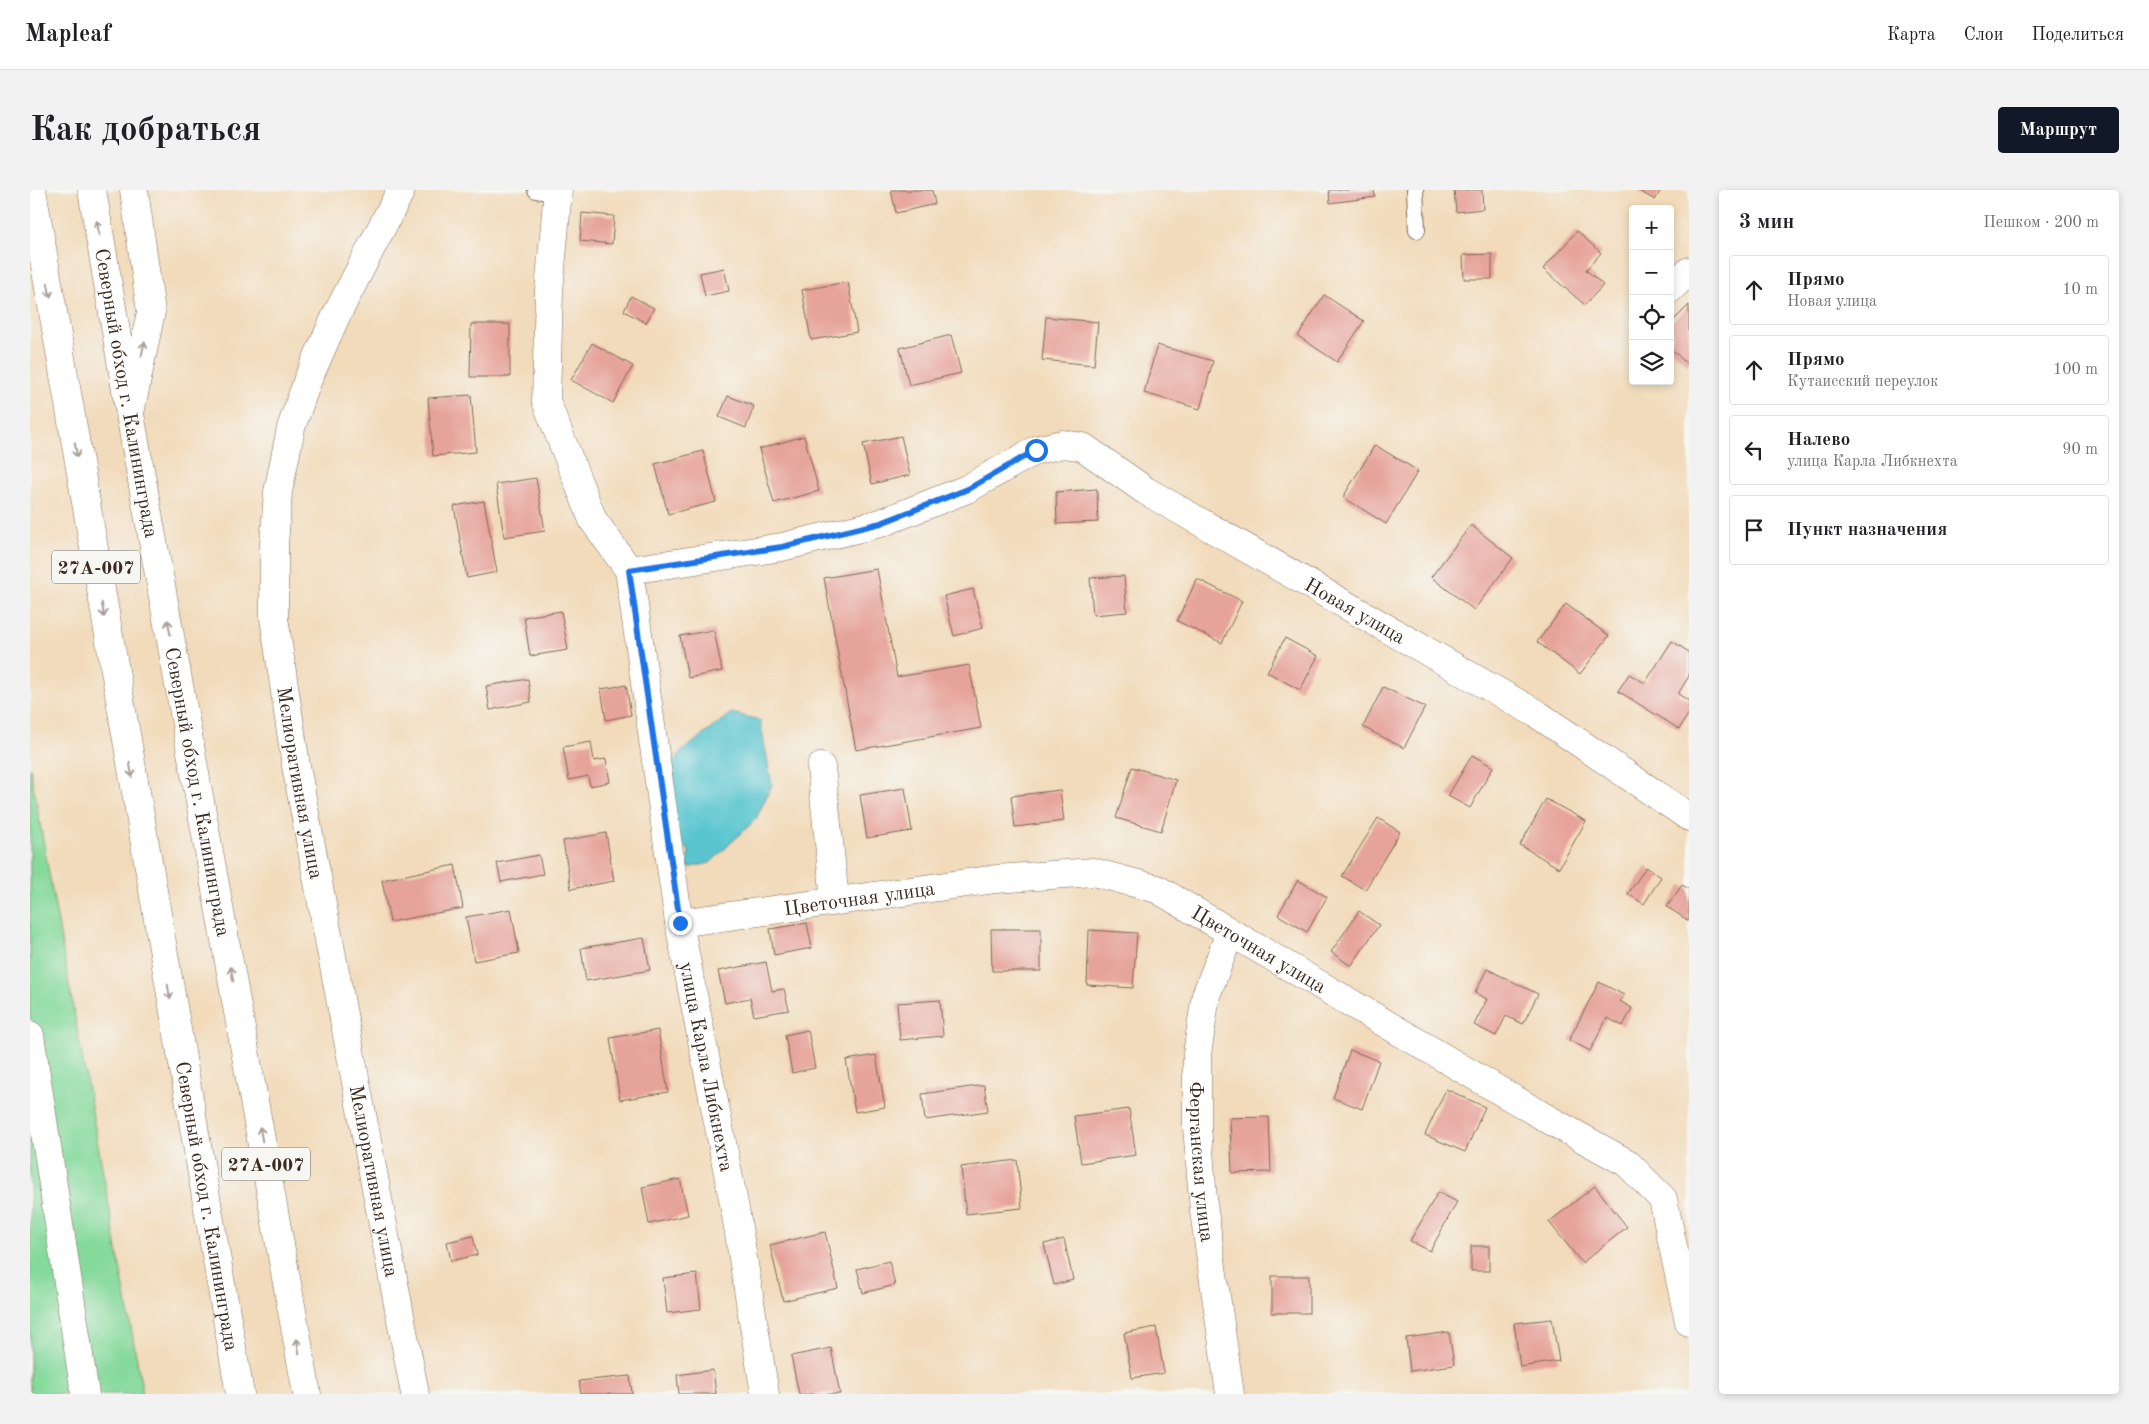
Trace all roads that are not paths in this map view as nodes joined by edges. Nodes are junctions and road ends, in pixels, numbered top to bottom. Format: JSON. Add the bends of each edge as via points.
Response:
{"nodes":[{"id":1,"x":32,"y":190,"type":"edge"},
{"id":2,"x":92,"y":190,"type":"edge"},
{"id":3,"x":134,"y":190,"type":"edge"},
{"id":4,"x":401,"y":190,"type":"edge"},
{"id":5,"x":1415,"y":190,"type":"edge"},
{"id":6,"x":551,"y":191,"type":"edge"},
{"id":7,"x":1417,"y":230,"type":"dead end"},
{"id":8,"x":1689,"y":271,"type":"edge"},
{"id":9,"x":1674,"y":285,"type":"edge"},
{"id":10,"x":130,"y":414,"type":"junction"},
{"id":11,"x":629,"y":570,"type":"junction"},
{"id":12,"x":821,"y":767,"type":"dead end"},
{"id":13,"x":1689,"y":817,"type":"edge"},
{"id":14,"x":835,"y":900,"type":"junction"},
{"id":15,"x":680,"y":923,"type":"junction"},
{"id":16,"x":1230,"y":933,"type":"junction"},
{"id":17,"x":30,"y":1035,"type":"edge"},
{"id":18,"x":1689,"y":1322,"type":"edge"},
{"id":19,"x":85,"y":1394,"type":"edge"},
{"id":20,"x":240,"y":1394,"type":"edge"},
{"id":21,"x":307,"y":1394,"type":"edge"},
{"id":22,"x":415,"y":1394,"type":"edge"},
{"id":23,"x":766,"y":1394,"type":"edge"},
{"id":24,"x":1230,"y":1394,"type":"edge"}],
"edges":[{"from":1,"to":20,"type":"main road","name":"Северный обход г. Калининграда","number":"27А-007","one_way":true},
{"from":10,"to":2,"type":"main road","name":"Северный обход г. Калининграда","number":"27А-007","one_way":true},
{"from":10,"to":3,"type":"main road","one_way":true,"via":[[151,312]]},
{"from":4,"to":22,"type":"main road","name":"Мелиоративная улица","via":[[336,316],[308,379],[292,428],[278,492],[274,618],[298,776]]},
{"from":5,"to":7,"type":"lane"},
{"from":6,"to":11,"type":"main road","name":"улица Карла Либкнехта","via":[[546,401],[593,520]]},
{"from":8,"to":9,"type":"main road"},
{"from":21,"to":10,"type":"main road","name":"Северный обход г. Калининграда","number":"27А-007","one_way":true},
{"from":11,"to":13,"type":"main road","name":"Новая улица","via":[[782,547],[881,523],[968,489],[1036,450],[1063,444],[1083,447],[1146,491],[1537,714]]},
{"from":11,"to":15,"type":"main road","name":"улица Карла Либкнехта"},
{"from":12,"to":14,"type":"main road"},
{"from":14,"to":15,"type":"main road","name":"Цветочная улица"},
{"from":14,"to":16,"type":"main road","name":"Цветочная улица","via":[[996,879],[1093,872],[1157,889]]},
{"from":15,"to":23,"type":"main road","name":"улица Карла Либкнехта","via":[[735,1209]]},
{"from":16,"to":18,"type":"main road","name":"Цветочная улица","via":[[1627,1163],[1663,1199]]},
{"from":16,"to":24,"type":"main road","name":"Ферганская улица","via":[[1206,995],[1197,1054],[1197,1127],[1204,1211]]},
{"from":17,"to":19,"type":"main road"}]}
